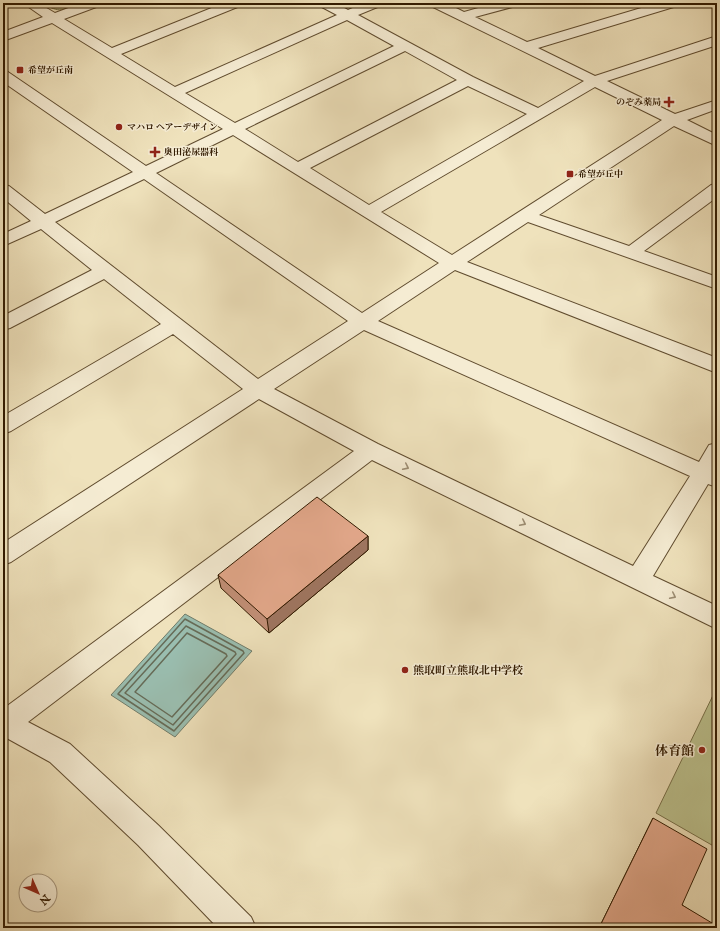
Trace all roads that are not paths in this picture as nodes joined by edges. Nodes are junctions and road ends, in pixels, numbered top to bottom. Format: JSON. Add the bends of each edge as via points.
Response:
{"nodes":[{"id":1,"x":29,"y":3,"type":"edge"},
{"id":2,"x":94,"y":3,"type":"edge"},
{"id":3,"x":235,"y":3,"type":"edge"},
{"id":4,"x":325,"y":3,"type":"edge"},
{"id":5,"x":375,"y":3,"type":"edge"},
{"id":6,"x":436,"y":3,"type":"edge"},
{"id":7,"x":511,"y":3,"type":"edge"},
{"id":8,"x":672,"y":3,"type":"edge"},
{"id":9,"x":348,"y":15,"type":"junction"},
{"id":10,"x":464,"y":16,"type":"junction"},
{"id":11,"x":53,"y":19,"type":"junction"},
{"id":12,"x":3,"y":37,"type":"edge"},
{"id":13,"x":717,"y":40,"type":"edge"},
{"id":14,"x":405,"y":46,"type":"junction"},
{"id":15,"x":525,"y":47,"type":"junction"},
{"id":16,"x":111,"y":53,"type":"junction"},
{"id":17,"x":3,"y":75,"type":"edge"},
{"id":18,"x":468,"y":80,"type":"junction"},
{"id":19,"x":594,"y":81,"type":"junction"},
{"id":20,"x":175,"y":92,"type":"junction"},
{"id":21,"x":717,"y":104,"type":"edge"},
{"id":22,"x":537,"y":113,"type":"junction"},
{"id":23,"x":673,"y":120,"type":"junction"},
{"id":24,"x":233,"y":129,"type":"junction"},
{"id":25,"x":717,"y":141,"type":"edge"},
{"id":26,"x":298,"y":168,"type":"junction"},
{"id":27,"x":143,"y":173,"type":"junction"},
{"id":28,"x":717,"y":189,"type":"edge"},
{"id":29,"x":3,"y":190,"type":"edge"},
{"id":30,"x":696,"y":204,"type":"junction"},
{"id":31,"x":717,"y":211,"type":"edge"},
{"id":32,"x":369,"y":212,"type":"junction"},
{"id":33,"x":527,"y":216,"type":"junction"},
{"id":34,"x":42,"y":222,"type":"junction"},
{"id":35,"x":3,"y":241,"type":"edge"},
{"id":36,"x":632,"y":252,"type":"junction"},
{"id":37,"x":452,"y":263,"type":"junction"},
{"id":38,"x":104,"y":271,"type":"junction"},
{"id":39,"x":717,"y":283,"type":"edge"},
{"id":40,"x":361,"y":321,"type":"junction"},
{"id":41,"x":3,"y":324,"type":"edge"},
{"id":42,"x":174,"y":325,"type":"junction"},
{"id":43,"x":717,"y":366,"type":"edge"},
{"id":44,"x":257,"y":389,"type":"junction"},
{"id":45,"x":3,"y":426,"type":"edge"},
{"id":46,"x":370,"y":450,"type":"junction"},
{"id":47,"x":717,"y":450,"type":"edge"},
{"id":48,"x":710,"y":476,"type":"edge"},
{"id":49,"x":3,"y":555,"type":"edge"},
{"id":50,"x":638,"y":579,"type":"junction"},
{"id":51,"x":717,"y":618,"type":"edge"},
{"id":52,"x":4,"y":723,"type":"edge"},
{"id":53,"x":240,"y":928,"type":"edge"}],
"edges":[{"from":1,"to":11,"type":"street"},
{"from":2,"to":11,"type":"street"},
{"from":3,"to":16,"type":"street"},
{"from":4,"to":9,"type":"street"},
{"from":5,"to":9,"type":"street"},
{"from":6,"to":10,"type":"street"},
{"from":7,"to":10,"type":"street"},
{"from":8,"to":15,"type":"street"},
{"from":9,"to":14,"type":"street"},
{"from":9,"to":20,"type":"street"},
{"from":10,"to":15,"type":"street"},
{"from":11,"to":12,"type":"street"},
{"from":11,"to":16,"type":"street"},
{"from":13,"to":19,"type":"street"},
{"from":14,"to":18,"type":"street"},
{"from":14,"to":24,"type":"street"},
{"from":15,"to":19,"type":"street"},
{"from":16,"to":20,"type":"street"},
{"from":17,"to":27,"type":"street"},
{"from":18,"to":22,"type":"street"},
{"from":18,"to":26,"type":"street"},
{"from":19,"to":22,"type":"street"},
{"from":19,"to":23,"type":"street"},
{"from":20,"to":24,"type":"street"},
{"from":21,"to":23,"type":"street"},
{"from":22,"to":32,"type":"street"},
{"from":23,"to":25,"type":"street"},
{"from":23,"to":33,"type":"street"},
{"from":24,"to":26,"type":"street"},
{"from":24,"to":27,"type":"street"},
{"from":26,"to":32,"type":"street"},
{"from":27,"to":34,"type":"street"},
{"from":27,"to":40,"type":"street"},
{"from":28,"to":30,"type":"street"},
{"from":29,"to":34,"type":"street"},
{"from":30,"to":31,"type":"street"},
{"from":30,"to":36,"type":"street"},
{"from":32,"to":37,"type":"street"},
{"from":33,"to":36,"type":"street"},
{"from":33,"to":37,"type":"street"},
{"from":34,"to":35,"type":"street"},
{"from":34,"to":38,"type":"street"},
{"from":36,"to":39,"type":"street"},
{"from":37,"to":40,"type":"street"},
{"from":37,"to":43,"type":"street"},
{"from":38,"to":41,"type":"street"},
{"from":38,"to":42,"type":"street"},
{"from":40,"to":44,"type":"street"},
{"from":40,"to":48,"type":"street"},
{"from":42,"to":44,"type":"street"},
{"from":42,"to":45,"type":"street"},
{"from":44,"to":46,"type":"street"},
{"from":44,"to":49,"type":"street"},
{"from":46,"to":50,"type":"street","one_way":true},
{"from":46,"to":52,"type":"street"},
{"from":47,"to":48,"type":"street"},
{"from":48,"to":50,"type":"street"},
{"from":50,"to":51,"type":"street","one_way":true},
{"from":52,"to":53,"type":"street","via":[[60,753],[148,835]]}]}
